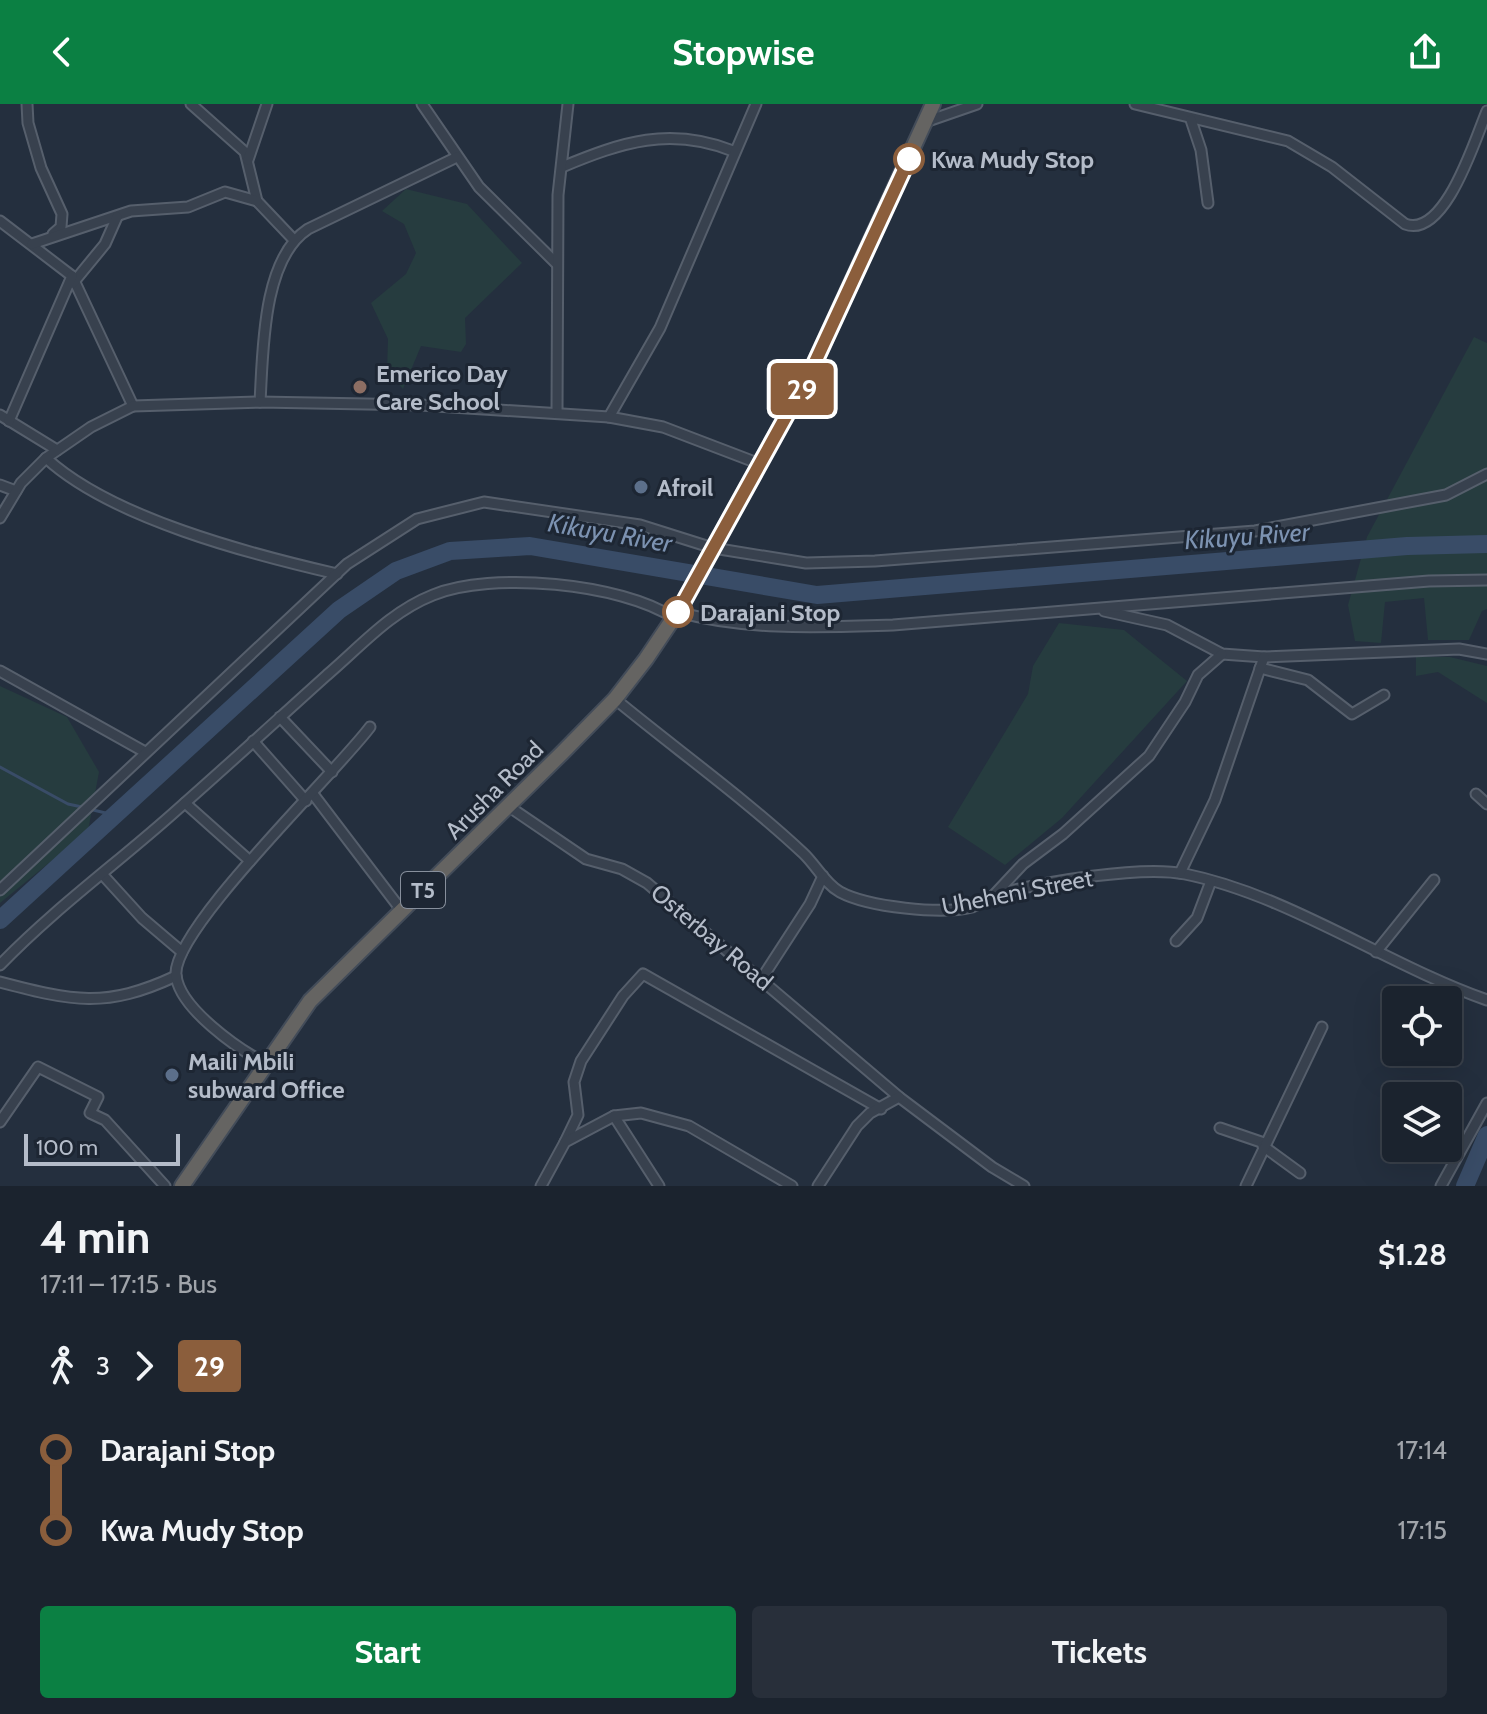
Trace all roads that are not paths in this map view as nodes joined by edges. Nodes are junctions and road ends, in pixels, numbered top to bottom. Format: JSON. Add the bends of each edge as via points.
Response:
{"nodes":[{"id":1,"x":27,"y":104,"type":"edge"},
{"id":2,"x":191,"y":104,"type":"edge"},
{"id":3,"x":267,"y":104,"type":"edge"},
{"id":4,"x":422,"y":104,"type":"edge"},
{"id":5,"x":568,"y":104,"type":"edge"},
{"id":6,"x":756,"y":104,"type":"edge"},
{"id":7,"x":933,"y":104,"type":"edge"},
{"id":8,"x":977,"y":104,"type":"edge"},
{"id":9,"x":1135,"y":104,"type":"edge"},
{"id":10,"x":1487,"y":111,"type":"edge"},
{"id":11,"x":1191,"y":120,"type":"junction"},
{"id":12,"x":925,"y":122,"type":"junction"},
{"id":13,"x":733,"y":151,"type":"junction"},
{"id":14,"x":457,"y":157,"type":"junction"},
{"id":15,"x":248,"y":160,"type":"junction"},
{"id":16,"x":562,"y":167,"type":"junction"},
{"id":17,"x":257,"y":201,"type":"junction"},
{"id":18,"x":1208,"y":203,"type":"dead end"},
{"id":19,"x":117,"y":217,"type":"junction"},
{"id":20,"x":0,"y":221,"type":"edge"},
{"id":21,"x":49,"y":237,"type":"junction"},
{"id":22,"x":294,"y":240,"type":"junction"},
{"id":23,"x":32,"y":244,"type":"junction"},
{"id":24,"x":557,"y":264,"type":"junction"},
{"id":25,"x":72,"y":279,"type":"junction"},
{"id":26,"x":260,"y":402,"type":"junction"},
{"id":27,"x":133,"y":406,"type":"junction"},
{"id":28,"x":557,"y":413,"type":"junction"},
{"id":29,"x":609,"y":417,"type":"junction"},
{"id":30,"x":5,"y":418,"type":"edge"},
{"id":31,"x":57,"y":450,"type":"junction"},
{"id":32,"x":46,"y":458,"type":"junction"},
{"id":33,"x":760,"y":464,"type":"junction"},
{"id":34,"x":1487,"y":474,"type":"edge"},
{"id":35,"x":0,"y":485,"type":"edge"},
{"id":36,"x":16,"y":491,"type":"junction"},
{"id":37,"x":0,"y":518,"type":"edge"},
{"id":38,"x":710,"y":551,"type":"junction"},
{"id":39,"x":337,"y":574,"type":"junction"},
{"id":40,"x":1487,"y":580,"type":"edge"},
{"id":41,"x":1094,"y":609,"type":"junction"},
{"id":42,"x":678,"y":612,"type":"junction"},
{"id":43,"x":1222,"y":654,"type":"junction"},
{"id":44,"x":1487,"y":654,"type":"edge"},
{"id":45,"x":1264,"y":657,"type":"junction"},
{"id":46,"x":1260,"y":668,"type":"junction"},
{"id":47,"x":0,"y":671,"type":"edge"},
{"id":48,"x":1384,"y":695,"type":"dead end"},
{"id":49,"x":615,"y":699,"type":"junction"},
{"id":50,"x":280,"y":717,"type":"junction"},
{"id":51,"x":370,"y":727,"type":"dead end"},
{"id":52,"x":253,"y":741,"type":"junction"},
{"id":53,"x":145,"y":752,"type":"junction"},
{"id":54,"x":332,"y":772,"type":"junction"},
{"id":55,"x":1476,"y":794,"type":"dead end"},
{"id":56,"x":310,"y":797,"type":"junction"},
{"id":57,"x":185,"y":803,"type":"junction"},
{"id":58,"x":1487,"y":804,"type":"edge"},
{"id":59,"x":508,"y":806,"type":"junction"},
{"id":60,"x":250,"y":861,"type":"junction"},
{"id":61,"x":1180,"y":873,"type":"junction"},
{"id":62,"x":102,"y":874,"type":"junction"},
{"id":63,"x":823,"y":876,"type":"junction"},
{"id":64,"x":1434,"y":880,"type":"dead end"},
{"id":65,"x":1211,"y":881,"type":"junction"},
{"id":66,"x":0,"y":890,"type":"edge"},
{"id":67,"x":994,"y":896,"type":"junction"},
{"id":68,"x":402,"y":911,"type":"junction"},
{"id":69,"x":1176,"y":941,"type":"dead end"},
{"id":70,"x":182,"y":952,"type":"junction"},
{"id":71,"x":1376,"y":952,"type":"junction"},
{"id":72,"x":0,"y":965,"type":"edge"},
{"id":73,"x":176,"y":976,"type":"junction"},
{"id":74,"x":762,"y":978,"type":"junction"},
{"id":75,"x":0,"y":982,"type":"edge"},
{"id":76,"x":1487,"y":1000,"type":"edge"},
{"id":77,"x":1322,"y":1027,"type":"dead end"},
{"id":78,"x":265,"y":1063,"type":"junction"},
{"id":79,"x":899,"y":1097,"type":"junction"},
{"id":80,"x":1487,"y":1103,"type":"edge"},
{"id":81,"x":881,"y":1109,"type":"junction"},
{"id":82,"x":614,"y":1116,"type":"junction"},
{"id":83,"x":0,"y":1122,"type":"edge"},
{"id":84,"x":1220,"y":1128,"type":"dead end"},
{"id":85,"x":565,"y":1142,"type":"junction"},
{"id":86,"x":1264,"y":1145,"type":"junction"},
{"id":87,"x":1300,"y":1173,"type":"dead end"},
{"id":88,"x":774,"y":1182,"type":"edge"},
{"id":89,"x":165,"y":1186,"type":"edge"},
{"id":90,"x":182,"y":1186,"type":"edge"},
{"id":91,"x":541,"y":1186,"type":"edge"},
{"id":92,"x":659,"y":1186,"type":"edge"},
{"id":93,"x":792,"y":1186,"type":"edge"},
{"id":94,"x":818,"y":1186,"type":"edge"},
{"id":95,"x":1024,"y":1186,"type":"edge"},
{"id":96,"x":1246,"y":1186,"type":"edge"},
{"id":97,"x":1441,"y":1186,"type":"edge"}],
"edges":[{"from":1,"to":21,"type":"street","via":[[41,168],[62,214],[61,227]]},
{"from":2,"to":15,"type":"street","via":[[229,134]]},
{"from":3,"to":15,"type":"street"},
{"from":4,"to":14,"type":"street"},
{"from":5,"to":16,"type":"street"},
{"from":6,"to":13,"type":"street"},
{"from":7,"to":12,"type":"highway","number":"T5"},
{"from":8,"to":12,"type":"street"},
{"from":9,"to":11,"type":"street"},
{"from":10,"to":11,"type":"street","via":[[1457,183],[1424,226],[1415,228],[1297,145]]},
{"from":11,"to":18,"type":"street"},
{"from":12,"to":33,"type":"highway","number":"T5","via":[[838,316]]},
{"from":13,"to":16,"type":"street","via":[[702,139],[631,141]]},
{"from":13,"to":29,"type":"street","via":[[660,328]]},
{"from":14,"to":22,"type":"street"},
{"from":14,"to":24,"type":"street","via":[[497,208]]},
{"from":15,"to":17,"type":"street"},
{"from":16,"to":24,"type":"street"},
{"from":17,"to":19,"type":"street","via":[[225,192],[188,207]]},
{"from":17,"to":22,"type":"street"},
{"from":19,"to":21,"type":"street"},
{"from":19,"to":25,"type":"street","via":[[105,244]]},
{"from":20,"to":23,"type":"street"},
{"from":21,"to":23,"type":"street"},
{"from":22,"to":26,"type":"street","via":[[266,316]]},
{"from":23,"to":25,"type":"street"},
{"from":24,"to":28,"type":"street"},
{"from":25,"to":27,"type":"street"},
{"from":25,"to":30,"type":"street"},
{"from":26,"to":27,"type":"street"},
{"from":26,"to":28,"type":"street"},
{"from":27,"to":31,"type":"street"},
{"from":28,"to":29,"type":"street"},
{"from":29,"to":33,"type":"street","via":[[663,427]]},
{"from":30,"to":31,"type":"street"},
{"from":31,"to":32,"type":"street"},
{"from":32,"to":36,"type":"street"},
{"from":32,"to":39,"type":"street","via":[[77,485],[151,516],[230,545]]},
{"from":33,"to":38,"type":"highway","number":"T5"},
{"from":34,"to":38,"type":"street","via":[[1446,495],[1255,531],[875,561],[806,563]]},
{"from":35,"to":36,"type":"street"},
{"from":36,"to":37,"type":"street"},
{"from":38,"to":39,"type":"street","via":[[640,525],[484,502],[417,519]]},
{"from":38,"to":42,"type":"highway","number":"T5"},
{"from":39,"to":53,"type":"street"},
{"from":40,"to":41,"type":"street"},
{"from":41,"to":42,"type":"street","via":[[810,627]]},
{"from":41,"to":43,"type":"street","via":[[1167,625]]},
{"from":42,"to":49,"type":"highway","name":"Arusha Road","number":"T5"},
{"from":42,"to":50,"type":"street","via":[[591,590],[489,581],[454,587],[391,618]]},
{"from":43,"to":45,"type":"street"},
{"from":43,"to":67,"type":"street","via":[[1198,675],[1149,756],[1023,864]]},
{"from":44,"to":45,"type":"street","via":[[1459,649]]},
{"from":45,"to":46,"type":"street"},
{"from":46,"to":48,"type":"street","via":[[1308,680],[1352,714]]},
{"from":46,"to":61,"type":"street","via":[[1215,800]]},
{"from":47,"to":53,"type":"street"},
{"from":49,"to":59,"type":"highway","name":"Arusha Road","number":"T5"},
{"from":49,"to":63,"type":"street","name":"Uheheni Street","via":[[805,854]]},
{"from":50,"to":52,"type":"street"},
{"from":50,"to":54,"type":"street"},
{"from":51,"to":54,"type":"street"},
{"from":52,"to":56,"type":"street"},
{"from":52,"to":57,"type":"street"},
{"from":53,"to":66,"type":"street"},
{"from":54,"to":56,"type":"street"},
{"from":55,"to":58,"type":"street"},
{"from":56,"to":60,"type":"street"},
{"from":56,"to":68,"type":"street"},
{"from":57,"to":60,"type":"street"},
{"from":57,"to":62,"type":"street"},
{"from":59,"to":68,"type":"highway","name":"Arusha Road","number":"T5"},
{"from":59,"to":74,"type":"street","name":"Osterbay Road","via":[[586,859],[647,883]]},
{"from":60,"to":70,"type":"street","via":[[218,895]]},
{"from":61,"to":65,"type":"street","name":"Uheheni Street"},
{"from":61,"to":67,"type":"street","name":"Uheheni Street","via":[[1100,876]]},
{"from":62,"to":70,"type":"street"},
{"from":62,"to":72,"type":"street"},
{"from":63,"to":67,"type":"street","name":"Uheheni Street","via":[[842,893],[873,903],[926,909],[973,906]]},
{"from":63,"to":74,"type":"street"},
{"from":64,"to":71,"type":"street"},
{"from":65,"to":69,"type":"street","via":[[1197,918]]},
{"from":65,"to":71,"type":"street","name":"Uheheni Street"},
{"from":68,"to":78,"type":"highway","name":"Arusha Road","number":"T5","via":[[310,1001]]},
{"from":70,"to":73,"type":"street"},
{"from":71,"to":76,"type":"street","name":"Uheheni Street"},
{"from":73,"to":75,"type":"street","via":[[140,992],[94,1001]]},
{"from":73,"to":78,"type":"street","via":[[214,1030]]},
{"from":74,"to":79,"type":"street","name":"Osterbay Road"},
{"from":77,"to":86,"type":"street"},
{"from":78,"to":90,"type":"highway","name":"Arusha Road","number":"T5"},
{"from":79,"to":81,"type":"street"},
{"from":79,"to":95,"type":"street","name":"Osterbay Road"},
{"from":80,"to":97,"type":"street"},
{"from":81,"to":85,"type":"street","via":[[643,974],[581,1061],[574,1082],[578,1115]]},
{"from":81,"to":94,"type":"street","via":[[857,1126]]},
{"from":82,"to":85,"type":"street"},
{"from":82,"to":88,"type":"street","via":[[641,1113],[689,1126]]},
{"from":82,"to":92,"type":"street"},
{"from":83,"to":89,"type":"street","via":[[38,1067],[98,1097],[90,1113],[105,1120]]},
{"from":84,"to":86,"type":"street"},
{"from":85,"to":91,"type":"street"},
{"from":86,"to":87,"type":"street"},
{"from":86,"to":96,"type":"street"},
{"from":88,"to":93,"type":"street"}]}
